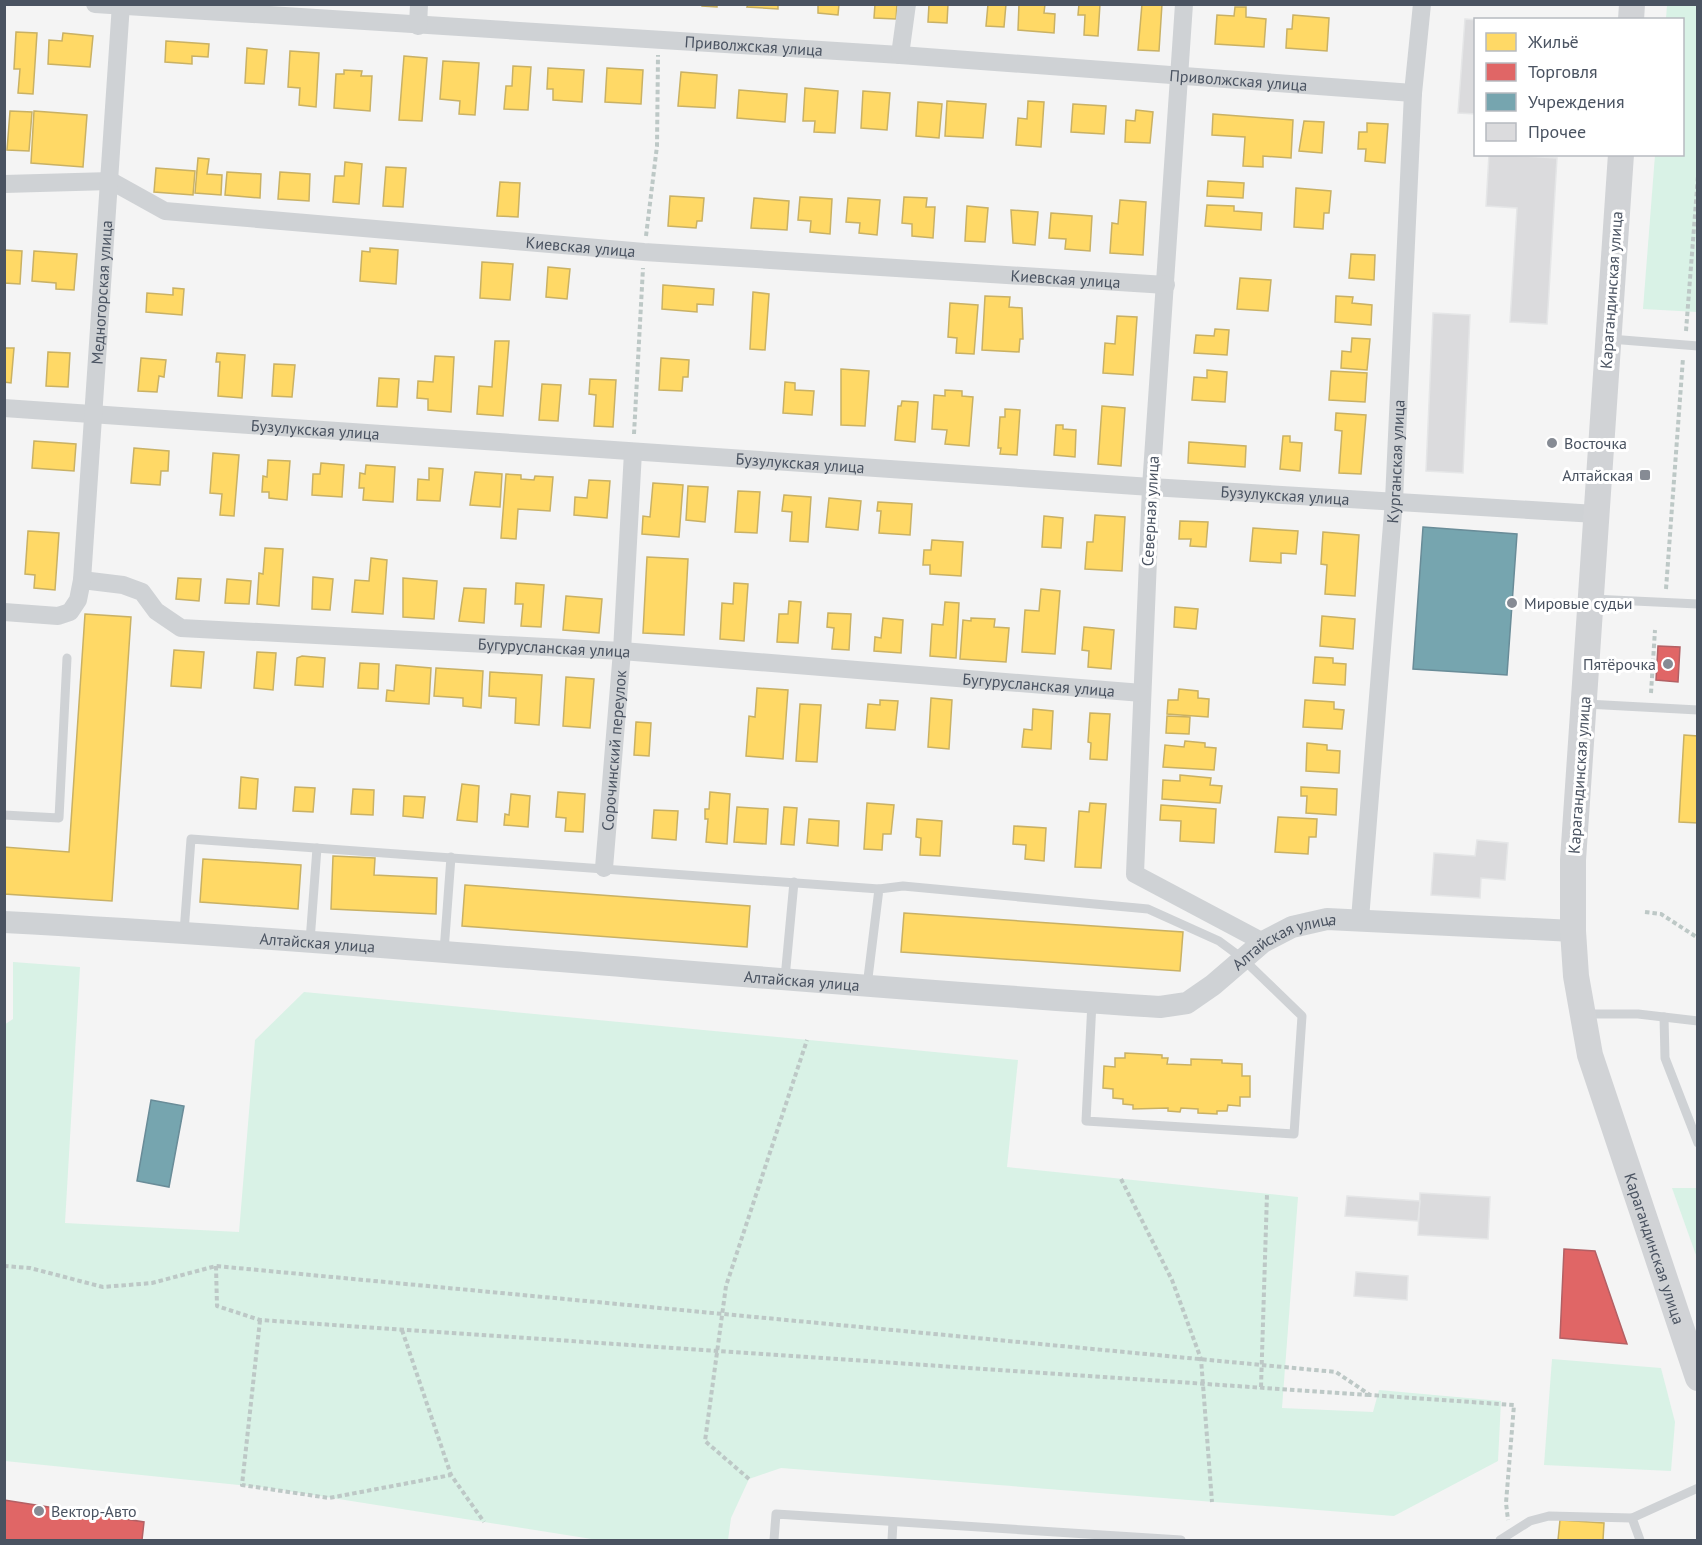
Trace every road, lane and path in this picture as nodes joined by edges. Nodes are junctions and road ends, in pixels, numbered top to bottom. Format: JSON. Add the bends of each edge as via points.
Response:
{"nodes":[{"id":1,"x":95,"y":4,"type":"edge"},
{"id":2,"x":419,"y":4,"type":"edge"},
{"id":3,"x":908,"y":4,"type":"edge"},
{"id":4,"x":1184,"y":4,"type":"edge"},
{"id":5,"x":1422,"y":4,"type":"edge"},
{"id":6,"x":121,"y":5,"type":"edge"},
{"id":7,"x":418,"y":26,"type":"junction"},
{"id":8,"x":900,"y":55,"type":"junction"},
{"id":9,"x":1179,"y":75,"type":"junction"},
{"id":10,"x":1413,"y":93,"type":"junction"},
{"id":11,"x":1621,"y":156,"type":"edge"},
{"id":12,"x":1698,"y":176,"type":"edge"},
{"id":13,"x":111,"y":181,"type":"junction"},
{"id":14,"x":4,"y":184,"type":"edge"},
{"id":15,"x":1166,"y":285,"type":"junction"},
{"id":16,"x":1686,"y":331,"type":"dead end"},
{"id":17,"x":1608,"y":339,"type":"junction"},
{"id":18,"x":1698,"y":346,"type":"edge"},
{"id":19,"x":1683,"y":358,"type":"dead end"},
{"id":20,"x":4,"y":408,"type":"edge"},
{"id":21,"x":93,"y":414,"type":"junction"},
{"id":22,"x":633,"y":452,"type":"junction"},
{"id":23,"x":1151,"y":487,"type":"junction"},
{"id":24,"x":1394,"y":500,"type":"junction"},
{"id":25,"x":1596,"y":514,"type":"junction"},
{"id":26,"x":82,"y":580,"type":"junction"},
{"id":27,"x":1666,"y":589,"type":"dead end"},
{"id":28,"x":1590,"y":599,"type":"junction"},
{"id":29,"x":1698,"y":604,"type":"edge"},
{"id":30,"x":4,"y":612,"type":"edge"},
{"id":31,"x":1656,"y":630,"type":"dead end"},
{"id":32,"x":622,"y":651,"type":"junction"},
{"id":33,"x":67,"y":658,"type":"dead end"},
{"id":34,"x":1142,"y":693,"type":"junction"},
{"id":35,"x":1651,"y":693,"type":"dead end"},
{"id":36,"x":1583,"y":704,"type":"junction"},
{"id":37,"x":1698,"y":710,"type":"edge"},
{"id":38,"x":4,"y":815,"type":"edge"},
{"id":39,"x":317,"y":848,"type":"junction"},
{"id":40,"x":451,"y":857,"type":"junction"},
{"id":41,"x":604,"y":868,"type":"junction"},
{"id":42,"x":794,"y":882,"type":"junction"},
{"id":43,"x":879,"y":889,"type":"junction"},
{"id":44,"x":1645,"y":912,"type":"dead end"},
{"id":45,"x":1360,"y":919,"type":"junction"},
{"id":46,"x":4,"y":922,"type":"edge"},
{"id":47,"x":1573,"y":931,"type":"junction"},
{"id":48,"x":184,"y":932,"type":"junction"},
{"id":49,"x":1698,"y":938,"type":"edge"},
{"id":50,"x":1263,"y":942,"type":"junction"},
{"id":51,"x":309,"y":943,"type":"junction"},
{"id":52,"x":444,"y":952,"type":"junction"},
{"id":53,"x":1242,"y":958,"type":"junction"},
{"id":54,"x":784,"y":980,"type":"junction"},
{"id":55,"x":867,"y":986,"type":"junction"},
{"id":56,"x":1092,"y":1002,"type":"junction"},
{"id":57,"x":1583,"y":1014,"type":"junction"},
{"id":58,"x":1664,"y":1017,"type":"junction"},
{"id":59,"x":1698,"y":1022,"type":"edge"},
{"id":60,"x":807,"y":1040,"type":"dead end"},
{"id":61,"x":1698,"y":1143,"type":"edge"},
{"id":62,"x":1121,"y":1179,"type":"dead end"},
{"id":63,"x":1267,"y":1194,"type":"dead end"},
{"id":64,"x":4,"y":1266,"type":"edge"},
{"id":65,"x":216,"y":1266,"type":"junction"},
{"id":66,"x":260,"y":1320,"type":"junction"},
{"id":67,"x":402,"y":1330,"type":"junction"},
{"id":68,"x":718,"y":1351,"type":"junction"},
{"id":69,"x":1201,"y":1359,"type":"junction"},
{"id":70,"x":1698,"y":1378,"type":"edge"},
{"id":71,"x":1203,"y":1383,"type":"junction"},
{"id":72,"x":1261,"y":1387,"type":"junction"},
{"id":73,"x":1370,"y":1395,"type":"junction"},
{"id":74,"x":451,"y":1475,"type":"junction"},
{"id":75,"x":749,"y":1479,"type":"dead end"},
{"id":76,"x":1698,"y":1488,"type":"edge"},
{"id":77,"x":1212,"y":1502,"type":"dead end"},
{"id":78,"x":1632,"y":1518,"type":"junction"},
{"id":79,"x":484,"y":1522,"type":"dead end"},
{"id":80,"x":894,"y":1522,"type":"junction"},
{"id":81,"x":1510,"y":1538,"type":"edge"},
{"id":82,"x":774,"y":1540,"type":"edge"},
{"id":83,"x":892,"y":1540,"type":"edge"},
{"id":84,"x":1181,"y":1540,"type":"edge"},
{"id":85,"x":1500,"y":1540,"type":"edge"},
{"id":86,"x":1640,"y":1540,"type":"edge"}],
"edges":[{"from":1,"to":6,"type":"street","name":"Приволжская улица"},
{"from":2,"to":7,"type":"street"},
{"from":3,"to":8,"type":"street"},
{"from":4,"to":9,"type":"street","name":"Северная улица"},
{"from":5,"to":10,"type":"street","name":"Курганская улица"},
{"from":6,"to":7,"type":"street","name":"Приволжская улица"},
{"from":6,"to":13,"type":"street","name":"Медногорская улица"},
{"from":7,"to":8,"type":"street","name":"Приволжская улица"},
{"from":8,"to":9,"type":"street","name":"Приволжская улица"},
{"from":9,"to":10,"type":"street","name":"Приволжская улица"},
{"from":9,"to":15,"type":"street","name":"Северная улица"},
{"from":10,"to":24,"type":"street","name":"Курганская улица"},
{"from":11,"to":17,"type":"main road","name":"Карагандинская улица"},
{"from":12,"to":16,"type":"path"},
{"from":13,"to":14,"type":"street"},
{"from":13,"to":15,"type":"street","name":"Киевская улица","via":[[165,211],[644,252]]},
{"from":13,"to":21,"type":"street","name":"Медногорская улица"},
{"from":15,"to":23,"type":"street","name":"Северная улица"},
{"from":17,"to":18,"type":"lane"},
{"from":17,"to":25,"type":"main road","name":"Карагандинская улица"},
{"from":19,"to":27,"type":"path"},
{"from":20,"to":21,"type":"street","name":"Бузулукская улица"},
{"from":21,"to":22,"type":"street","name":"Бузулукская улица"},
{"from":21,"to":26,"type":"street","name":"Медногорская улица"},
{"from":22,"to":23,"type":"street","name":"Бузулукская улица"},
{"from":22,"to":32,"type":"street","name":"Сорочинский переулок"},
{"from":23,"to":24,"type":"street","name":"Бузулукская улица"},
{"from":23,"to":34,"type":"street","name":"Северная улица"},
{"from":24,"to":25,"type":"street","name":"Бузулукская улица"},
{"from":24,"to":45,"type":"street","name":"Курганская улица"},
{"from":25,"to":28,"type":"main road","name":"Карагандинская улица"},
{"from":26,"to":30,"type":"street","via":[[78,600],[70,612],[58,616]]},
{"from":26,"to":32,"type":"street","name":"Бугурусланская улица","via":[[123,585],[142,592],[156,611],[181,628]]},
{"from":28,"to":29,"type":"lane"},
{"from":28,"to":36,"type":"main road","name":"Карагандинская улица"},
{"from":31,"to":35,"type":"path"},
{"from":32,"to":34,"type":"street","name":"Бугурусланская улица"},
{"from":32,"to":41,"type":"street","name":"Сорочинский переулок"},
{"from":33,"to":38,"type":"lane","via":[[59,818]]},
{"from":34,"to":50,"type":"street","name":"Северная улица","via":[[1135,874]]},
{"from":36,"to":37,"type":"lane"},
{"from":36,"to":47,"type":"main road","name":"Карагандинская улица","via":[[1573,860]]},
{"from":39,"to":40,"type":"lane"},
{"from":39,"to":48,"type":"lane","via":[[190,839]]},
{"from":39,"to":51,"type":"lane"},
{"from":40,"to":41,"type":"lane"},
{"from":40,"to":52,"type":"lane"},
{"from":41,"to":42,"type":"lane"},
{"from":42,"to":43,"type":"lane"},
{"from":42,"to":54,"type":"lane"},
{"from":43,"to":53,"type":"lane","via":[[903,886],[1148,909],[1219,941]]},
{"from":43,"to":55,"type":"lane"},
{"from":44,"to":49,"type":"path","via":[[1661,914]]},
{"from":45,"to":47,"type":"street","name":"Алтайская улица"},
{"from":45,"to":50,"type":"street","name":"Алтайская улица","via":[[1327,919],[1292,927]]},
{"from":46,"to":48,"type":"street","name":"Алтайская улица"},
{"from":47,"to":57,"type":"main road","name":"Карагандинская улица"},
{"from":48,"to":51,"type":"street","name":"Алтайская улица"},
{"from":50,"to":53,"type":"street","name":"Алтайская улица"},
{"from":51,"to":52,"type":"street","name":"Алтайская улица"},
{"from":52,"to":54,"type":"street","name":"Алтайская улица"},
{"from":53,"to":56,"type":"street","name":"Алтайская улица","via":[[1187,1003],[1160,1007]]},
{"from":53,"to":56,"type":"lane","via":[[1302,1016],[1294,1134],[1086,1121]]},
{"from":54,"to":55,"type":"street","name":"Алтайская улица"},
{"from":55,"to":56,"type":"street","name":"Алтайская улица"},
{"from":57,"to":58,"type":"lane"},
{"from":57,"to":70,"type":"main road","name":"Карагандинская улица","via":[[1590,1055]]},
{"from":58,"to":59,"type":"lane"},
{"from":58,"to":61,"type":"lane","via":[[1665,1059]]},
{"from":60,"to":68,"type":"path","via":[[726,1286]]},
{"from":62,"to":69,"type":"path","via":[[1172,1280]]},
{"from":63,"to":72,"type":"path"},
{"from":64,"to":65,"type":"path","via":[[30,1268],[103,1287],[152,1283]]},
{"from":65,"to":66,"type":"path","via":[[217,1306]]},
{"from":65,"to":69,"type":"path"},
{"from":66,"to":67,"type":"path"},
{"from":66,"to":74,"type":"path","via":[[242,1485],[329,1498]]},
{"from":67,"to":68,"type":"path"},
{"from":67,"to":74,"type":"path"},
{"from":68,"to":71,"type":"path"},
{"from":68,"to":75,"type":"path","via":[[705,1441]]},
{"from":69,"to":71,"type":"path"},
{"from":69,"to":73,"type":"path","via":[[1336,1372]]},
{"from":71,"to":72,"type":"path"},
{"from":71,"to":77,"type":"path"},
{"from":72,"to":73,"type":"path"},
{"from":73,"to":81,"type":"path","via":[[1514,1405],[1506,1503]]},
{"from":74,"to":79,"type":"path"},
{"from":76,"to":78,"type":"lane"},
{"from":78,"to":81,"type":"lane","via":[[1549,1516],[1530,1521]]},
{"from":78,"to":86,"type":"lane"},
{"from":80,"to":82,"type":"lane","via":[[776,1514]]},
{"from":80,"to":83,"type":"lane"},
{"from":80,"to":84,"type":"lane"},
{"from":81,"to":85,"type":"lane"}]}
